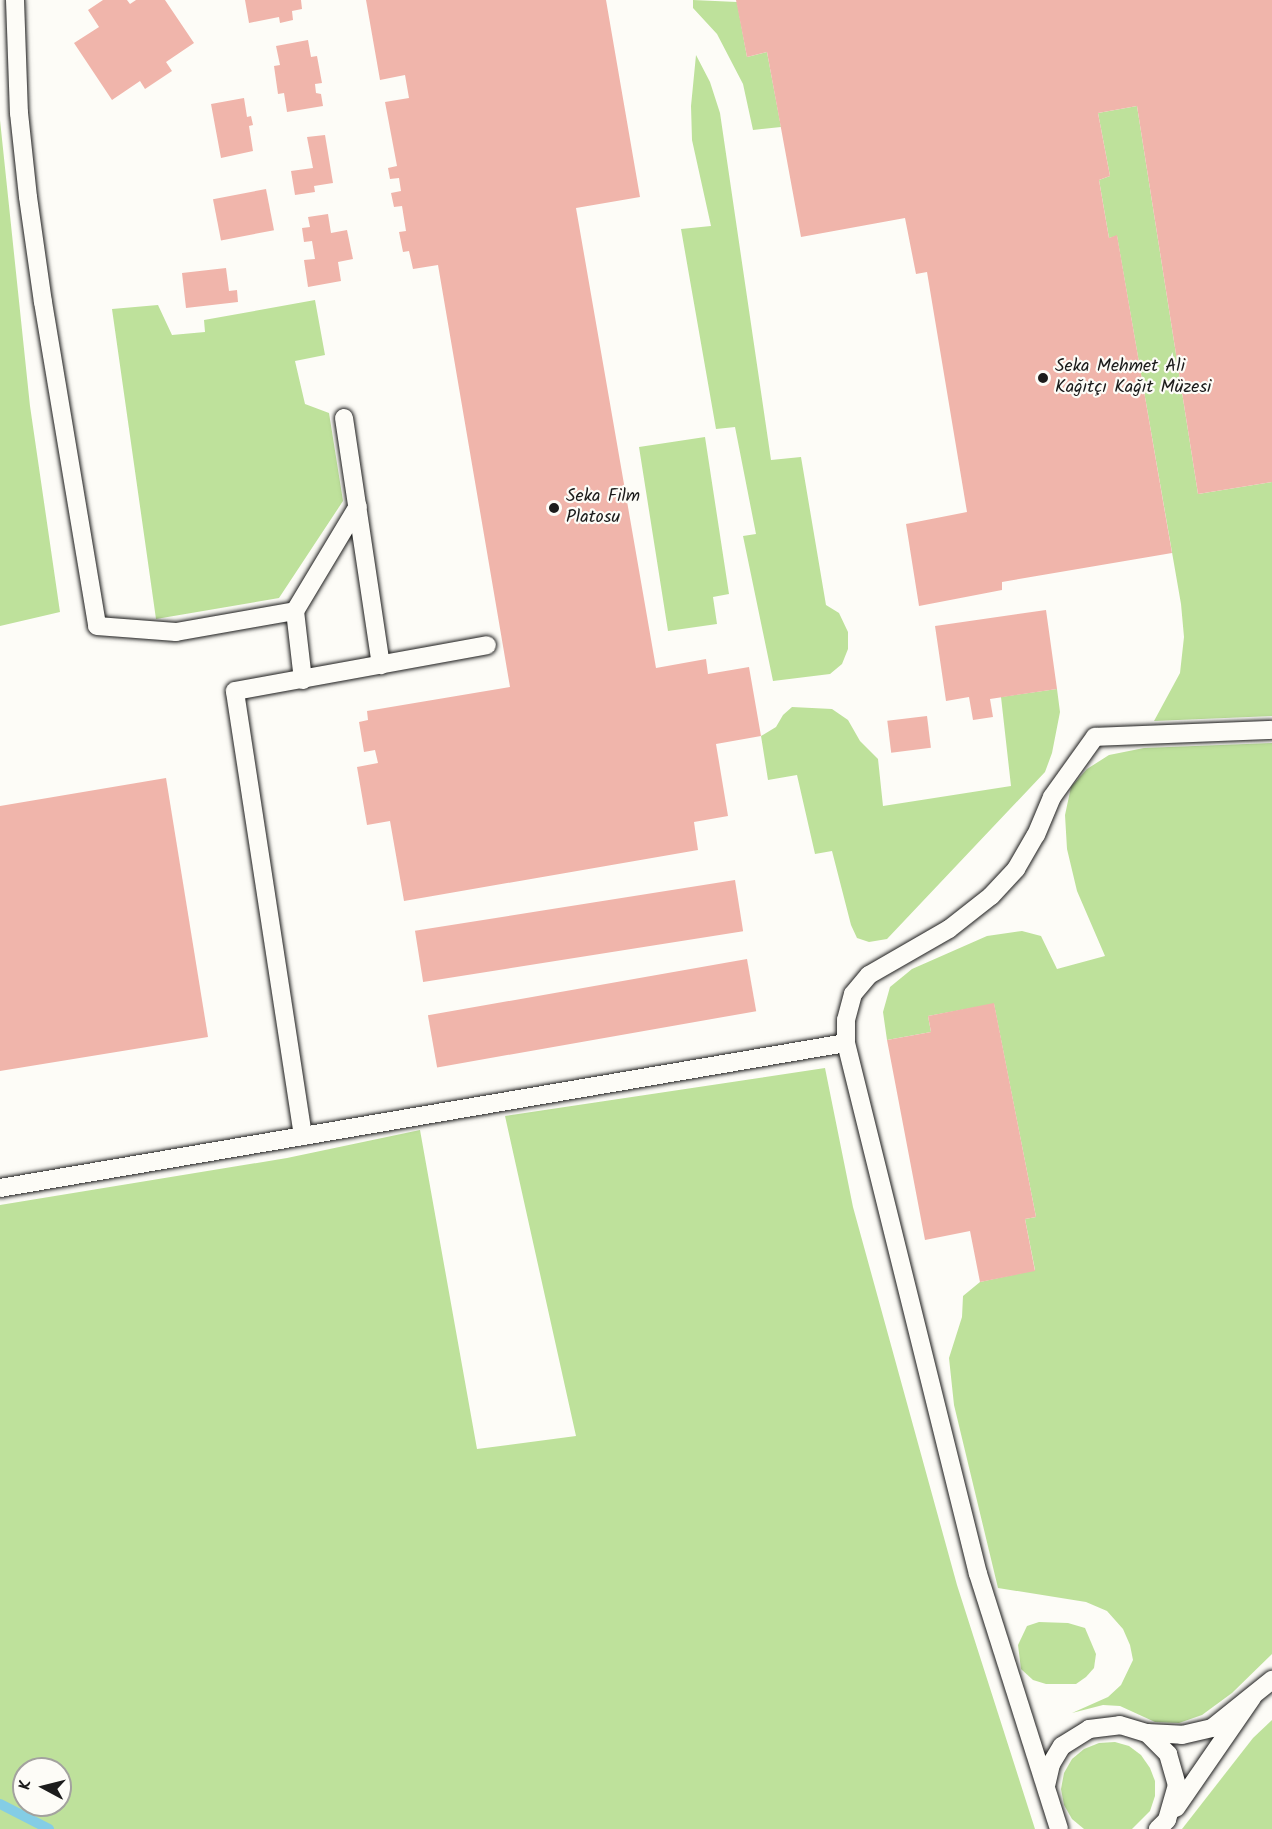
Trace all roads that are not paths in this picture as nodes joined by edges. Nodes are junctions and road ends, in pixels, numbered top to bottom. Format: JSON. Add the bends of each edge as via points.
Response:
{"nodes":[{"id":1,"x":15,"y":0,"type":"edge"},
{"id":2,"x":344,"y":418,"type":"dead end"},
{"id":3,"x":358,"y":506,"type":"junction"},
{"id":4,"x":295,"y":611,"type":"junction"},
{"id":5,"x":487,"y":645,"type":"dead end"},
{"id":6,"x":381,"y":665,"type":"junction"},
{"id":7,"x":303,"y":680,"type":"junction"},
{"id":8,"x":1272,"y":730,"type":"edge"},
{"id":9,"x":846,"y":1043,"type":"junction"},
{"id":10,"x":303,"y":1136,"type":"junction"},
{"id":11,"x":0,"y":1188,"type":"edge"},
{"id":12,"x":1272,"y":1680,"type":"edge"},
{"id":13,"x":1252,"y":1698,"type":"junction"},
{"id":14,"x":1147,"y":1732,"type":"junction"},
{"id":15,"x":1045,"y":1787,"type":"junction"},
{"id":16,"x":1162,"y":1826,"type":"edge"},
{"id":17,"x":1059,"y":1829,"type":"edge"}],
"edges":[{"from":1,"to":4,"type":"lane","via":[[15,54],[28,197],[97,626],[176,632]]},
{"from":2,"to":3,"type":"lane"},
{"from":3,"to":4,"type":"lane"},
{"from":3,"to":6,"type":"lane"},
{"from":4,"to":7,"type":"lane"},
{"from":5,"to":6,"type":"lane"},
{"from":6,"to":7,"type":"lane"},
{"from":7,"to":10,"type":"lane","via":[[235,691]]},
{"from":8,"to":9,"type":"lane","via":[[1095,737],[1052,797],[1036,835],[1004,882],[949,928],[869,975],[853,994],[846,1020]]},
{"from":9,"to":10,"type":"lane"},
{"from":9,"to":15,"type":"lane","via":[[978,1574]]},
{"from":10,"to":11,"type":"lane"},
{"from":12,"to":13,"type":"lane"},
{"from":13,"to":14,"type":"lane","via":[[1212,1728],[1182,1735]]},
{"from":13,"to":16,"type":"lane"},
{"from":14,"to":15,"type":"lane","via":[[1119,1725],[1089,1729],[1062,1746],[1051,1764]]},
{"from":14,"to":16,"type":"lane","via":[[1168,1754],[1177,1785]]},
{"from":15,"to":17,"type":"lane"}]}
